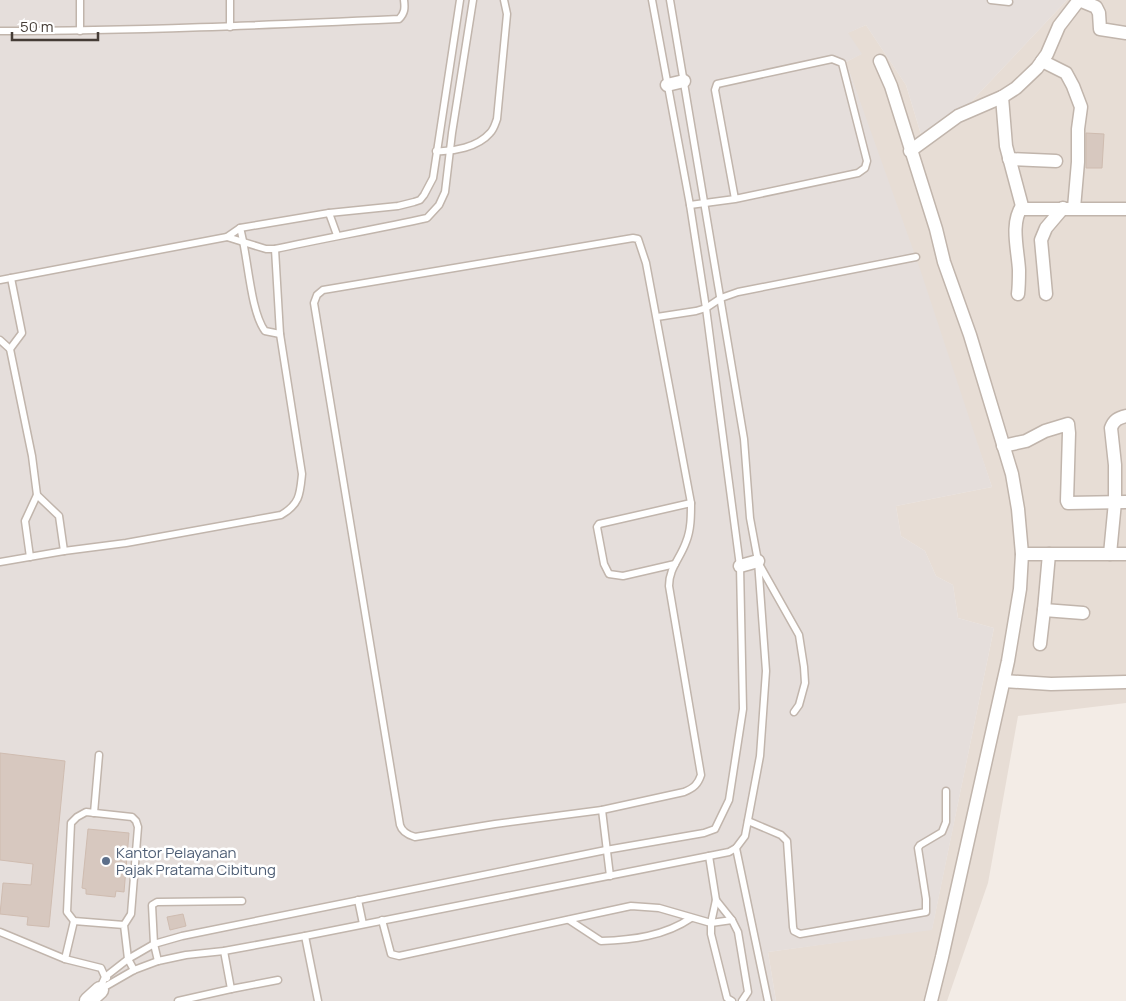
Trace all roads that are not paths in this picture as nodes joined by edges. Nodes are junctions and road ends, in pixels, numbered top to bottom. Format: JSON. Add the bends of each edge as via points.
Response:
{"nodes":[{"id":1,"x":80,"y":0,"type":"edge"},
{"id":2,"x":230,"y":0,"type":"edge"},
{"id":3,"x":404,"y":0,"type":"edge"},
{"id":4,"x":460,"y":0,"type":"edge"},
{"id":5,"x":474,"y":0,"type":"edge"},
{"id":6,"x":504,"y":0,"type":"edge"},
{"id":7,"x":652,"y":0,"type":"edge"},
{"id":8,"x":670,"y":0,"type":"edge"},
{"id":9,"x":991,"y":0,"type":"edge"},
{"id":10,"x":1079,"y":0,"type":"edge"},
{"id":11,"x":1009,"y":2,"type":"dead end"},
{"id":12,"x":230,"y":27,"type":"junction"},
{"id":13,"x":0,"y":31,"type":"edge"},
{"id":14,"x":80,"y":31,"type":"junction"},
{"id":15,"x":1126,"y":33,"type":"edge"},
{"id":16,"x":880,"y":61,"type":"dead end"},
{"id":17,"x":1042,"y":61,"type":"junction"},
{"id":18,"x":684,"y":80,"type":"junction"},
{"id":19,"x":667,"y":86,"type":"junction"},
{"id":20,"x":1002,"y":97,"type":"junction"},
{"id":21,"x":436,"y":151,"type":"junction"},
{"id":22,"x":910,"y":151,"type":"junction"},
{"id":23,"x":450,"y":152,"type":"junction"},
{"id":24,"x":1009,"y":159,"type":"junction"},
{"id":25,"x":1056,"y":162,"type":"dead end"},
{"id":26,"x":735,"y":199,"type":"junction"},
{"id":27,"x":705,"y":202,"type":"junction"},
{"id":28,"x":690,"y":206,"type":"junction"},
{"id":29,"x":1022,"y":206,"type":"junction"},
{"id":30,"x":1069,"y":208,"type":"junction"},
{"id":31,"x":1126,"y":209,"type":"edge"},
{"id":32,"x":329,"y":213,"type":"junction"},
{"id":33,"x":240,"y":228,"type":"junction"},
{"id":34,"x":337,"y":235,"type":"junction"},
{"id":35,"x":227,"y":237,"type":"junction"},
{"id":36,"x":244,"y":242,"type":"junction"},
{"id":37,"x":275,"y":249,"type":"junction"},
{"id":38,"x":916,"y":257,"type":"dead end"},
{"id":39,"x":11,"y":278,"type":"junction"},
{"id":40,"x":0,"y":280,"type":"edge"},
{"id":41,"x":1018,"y":294,"type":"dead end"},
{"id":42,"x":1046,"y":294,"type":"dead end"},
{"id":43,"x":721,"y":298,"type":"junction"},
{"id":44,"x":706,"y":308,"type":"junction"},
{"id":45,"x":657,"y":317,"type":"junction"},
{"id":46,"x":280,"y":334,"type":"junction"},
{"id":47,"x":0,"y":340,"type":"edge"},
{"id":48,"x":10,"y":349,"type":"junction"},
{"id":49,"x":1126,"y":416,"type":"edge"},
{"id":50,"x":1003,"y":446,"type":"junction"},
{"id":51,"x":37,"y":495,"type":"junction"},
{"id":52,"x":1121,"y":502,"type":"edge"},
{"id":53,"x":691,"y":503,"type":"junction"},
{"id":54,"x":64,"y":551,"type":"junction"},
{"id":55,"x":1022,"y":554,"type":"junction"},
{"id":56,"x":1049,"y":554,"type":"junction"},
{"id":57,"x":1110,"y":554,"type":"junction"},
{"id":58,"x":1126,"y":554,"type":"edge"},
{"id":59,"x":30,"y":557,"type":"junction"},
{"id":60,"x":758,"y":561,"type":"junction"},
{"id":61,"x":0,"y":562,"type":"edge"},
{"id":62,"x":675,"y":564,"type":"junction"},
{"id":63,"x":740,"y":566,"type":"junction"},
{"id":64,"x":1044,"y":610,"type":"junction"},
{"id":65,"x":1083,"y":613,"type":"dead end"},
{"id":66,"x":1040,"y":644,"type":"dead end"},
{"id":67,"x":1004,"y":681,"type":"junction"},
{"id":68,"x":1126,"y":682,"type":"edge"},
{"id":69,"x":794,"y":712,"type":"dead end"},
{"id":70,"x":99,"y":754,"type":"dead end"},
{"id":71,"x":946,"y":791,"type":"dead end"},
{"id":72,"x":602,"y":810,"type":"junction"},
{"id":73,"x":94,"y":813,"type":"junction"},
{"id":74,"x":748,"y":821,"type":"junction"},
{"id":75,"x":736,"y":848,"type":"junction"},
{"id":76,"x":606,"y":850,"type":"junction"},
{"id":77,"x":708,"y":856,"type":"junction"},
{"id":78,"x":610,"y":876,"type":"junction"},
{"id":79,"x":358,"y":900,"type":"junction"},
{"id":80,"x":716,"y":900,"type":"junction"},
{"id":81,"x":242,"y":901,"type":"dead end"},
{"id":82,"x":691,"y":918,"type":"junction"},
{"id":83,"x":382,"y":920,"type":"junction"},
{"id":84,"x":569,"y":920,"type":"junction"},
{"id":85,"x":732,"y":920,"type":"junction"},
{"id":86,"x":74,"y":921,"type":"junction"},
{"id":87,"x":711,"y":923,"type":"junction"},
{"id":88,"x":363,"y":924,"type":"junction"},
{"id":89,"x":124,"y":925,"type":"junction"},
{"id":90,"x":0,"y":932,"type":"edge"},
{"id":91,"x":305,"y":936,"type":"junction"},
{"id":92,"x":154,"y":944,"type":"junction"},
{"id":93,"x":224,"y":951,"type":"junction"},
{"id":94,"x":65,"y":959,"type":"junction"},
{"id":95,"x":128,"y":959,"type":"junction"},
{"id":96,"x":158,"y":961,"type":"junction"},
{"id":97,"x":134,"y":970,"type":"junction"},
{"id":98,"x":278,"y":980,"type":"dead end"},
{"id":99,"x":106,"y":983,"type":"junction"},
{"id":100,"x":231,"y":988,"type":"junction"},
{"id":101,"x":88,"y":1001,"type":"edge"},
{"id":102,"x":178,"y":1001,"type":"edge"},
{"id":103,"x":318,"y":1001,"type":"edge"},
{"id":104,"x":732,"y":1001,"type":"edge"},
{"id":105,"x":742,"y":1001,"type":"edge"},
{"id":106,"x":768,"y":1001,"type":"edge"},
{"id":107,"x":931,"y":1001,"type":"edge"}],
"edges":[{"from":1,"to":14,"type":"lane"},
{"from":2,"to":12,"type":"lane"},
{"from":3,"to":12,"type":"lane","via":[[405,10],[399,20]]},
{"from":4,"to":21,"type":"lane"},
{"from":5,"to":23,"type":"lane"},
{"from":6,"to":23,"type":"lane","via":[[507,14],[498,119],[483,141]]},
{"from":7,"to":19,"type":"lane"},
{"from":8,"to":18,"type":"lane"},
{"from":9,"to":11,"type":"lane"},
{"from":10,"to":15,"type":"street","via":[[1096,7],[1100,29]]},
{"from":10,"to":17,"type":"street","via":[[1060,26]]},
{"from":12,"to":14,"type":"lane"},
{"from":13,"to":14,"type":"lane"},
{"from":16,"to":22,"type":"street","via":[[891,86]]},
{"from":17,"to":20,"type":"street","via":[[1016,88]]},
{"from":17,"to":30,"type":"street","via":[[1066,73],[1081,107],[1078,162]]},
{"from":18,"to":19,"type":"street"},
{"from":18,"to":27,"type":"lane"},
{"from":19,"to":28,"type":"lane"},
{"from":20,"to":22,"type":"street","via":[[958,116]]},
{"from":20,"to":24,"type":"street"},
{"from":21,"to":23,"type":"lane"},
{"from":21,"to":32,"type":"lane","via":[[431,184],[420,200],[398,206]]},
{"from":22,"to":50,"type":"street"},
{"from":23,"to":34,"type":"lane","via":[[445,192],[427,218]]},
{"from":24,"to":25,"type":"street"},
{"from":24,"to":29,"type":"street"},
{"from":26,"to":26,"type":"lane","via":[[715,90],[717,84],[832,59],[842,63],[867,161],[865,168],[858,173]]},
{"from":26,"to":27,"type":"lane"},
{"from":27,"to":28,"type":"lane"},
{"from":27,"to":43,"type":"lane"},
{"from":28,"to":44,"type":"lane"},
{"from":29,"to":30,"type":"street","via":[[1026,210]]},
{"from":29,"to":41,"type":"street","via":[[1017,214],[1016,228]]},
{"from":30,"to":31,"type":"street"},
{"from":30,"to":42,"type":"street","via":[[1048,224],[1041,240]]},
{"from":32,"to":33,"type":"lane"},
{"from":32,"to":34,"type":"lane"},
{"from":33,"to":35,"type":"lane"},
{"from":33,"to":36,"type":"lane"},
{"from":34,"to":37,"type":"lane"},
{"from":35,"to":36,"type":"lane"},
{"from":35,"to":39,"type":"lane"},
{"from":36,"to":37,"type":"lane"},
{"from":36,"to":46,"type":"lane","via":[[257,317],[265,331]]},
{"from":37,"to":46,"type":"lane"},
{"from":38,"to":43,"type":"lane"},
{"from":39,"to":40,"type":"lane"},
{"from":39,"to":48,"type":"lane","via":[[22,333]]},
{"from":43,"to":44,"type":"lane"},
{"from":43,"to":60,"type":"lane","via":[[744,439],[750,518]]},
{"from":44,"to":45,"type":"lane"},
{"from":44,"to":63,"type":"lane"},
{"from":45,"to":53,"type":"lane"},
{"from":45,"to":72,"type":"lane","via":[[641,243],[636,238],[324,290],[314,303],[401,830],[415,837]]},
{"from":46,"to":54,"type":"lane","via":[[302,474],[300,493],[290,510],[281,515]]},
{"from":47,"to":48,"type":"lane"},
{"from":48,"to":51,"type":"lane"},
{"from":49,"to":52,"type":"street","via":[[1118,418],[1111,428]]},
{"from":50,"to":52,"type":"street","via":[[1026,441],[1068,424],[1067,501]]},
{"from":50,"to":55,"type":"street","via":[[1018,509]]},
{"from":51,"to":54,"type":"lane","via":[[58,516]]},
{"from":51,"to":59,"type":"lane","via":[[25,521]]},
{"from":52,"to":57,"type":"street"},
{"from":53,"to":62,"type":"lane","via":[[688,535]]},
{"from":53,"to":62,"type":"lane","via":[[597,527],[609,574],[623,576]]},
{"from":54,"to":59,"type":"lane"},
{"from":55,"to":56,"type":"street"},
{"from":55,"to":67,"type":"street","via":[[1017,612]]},
{"from":56,"to":57,"type":"street"},
{"from":56,"to":64,"type":"street"},
{"from":57,"to":58,"type":"street"},
{"from":59,"to":61,"type":"lane"},
{"from":60,"to":63,"type":"street"},
{"from":60,"to":69,"type":"lane","via":[[799,635],[805,683]]},
{"from":60,"to":74,"type":"lane","via":[[766,671],[760,756]]},
{"from":62,"to":72,"type":"lane","via":[[670,572],[669,586],[701,775],[693,789]]},
{"from":63,"to":76,"type":"lane","via":[[743,709],[729,800],[722,817],[715,829],[704,833]]},
{"from":64,"to":65,"type":"street"},
{"from":64,"to":66,"type":"street"},
{"from":67,"to":68,"type":"street","via":[[1051,684]]},
{"from":67,"to":107,"type":"street"},
{"from":70,"to":73,"type":"lane"},
{"from":71,"to":74,"type":"lane","via":[[946,822],[942,832],[918,848],[926,912],[800,934],[793,927],[787,841],[781,835]]},
{"from":72,"to":76,"type":"lane"},
{"from":73,"to":86,"type":"lane","via":[[86,812],[72,824],[67,912]]},
{"from":73,"to":89,"type":"lane","via":[[132,817],[138,827],[131,914]]},
{"from":74,"to":75,"type":"lane","via":[[746,836]]},
{"from":75,"to":77,"type":"lane"},
{"from":75,"to":106,"type":"lane"},
{"from":76,"to":78,"type":"lane"},
{"from":76,"to":79,"type":"lane"},
{"from":77,"to":78,"type":"lane"},
{"from":77,"to":80,"type":"lane"},
{"from":78,"to":83,"type":"lane"},
{"from":79,"to":88,"type":"lane"},
{"from":79,"to":92,"type":"lane"},
{"from":80,"to":85,"type":"lane"},
{"from":80,"to":87,"type":"lane"},
{"from":81,"to":92,"type":"lane","via":[[154,903]]},
{"from":82,"to":84,"type":"lane","via":[[659,908],[631,906]]},
{"from":82,"to":84,"type":"lane","via":[[661,933],[601,941]]},
{"from":82,"to":87,"type":"lane"},
{"from":83,"to":84,"type":"lane","via":[[391,954],[399,956]]},
{"from":83,"to":88,"type":"lane"},
{"from":85,"to":87,"type":"lane"},
{"from":85,"to":105,"type":"lane","via":[[738,932],[748,992]]},
{"from":86,"to":89,"type":"lane"},
{"from":86,"to":94,"type":"lane"},
{"from":87,"to":104,"type":"lane","via":[[727,998]]},
{"from":88,"to":91,"type":"lane"},
{"from":89,"to":95,"type":"lane"},
{"from":90,"to":94,"type":"lane"},
{"from":91,"to":93,"type":"lane"},
{"from":91,"to":103,"type":"lane"},
{"from":92,"to":95,"type":"lane"},
{"from":92,"to":96,"type":"lane"},
{"from":93,"to":96,"type":"lane"},
{"from":93,"to":100,"type":"lane"},
{"from":94,"to":99,"type":"lane","via":[[101,968]]},
{"from":95,"to":97,"type":"lane"},
{"from":95,"to":99,"type":"lane"},
{"from":96,"to":97,"type":"lane"},
{"from":97,"to":99,"type":"lane"},
{"from":98,"to":100,"type":"lane"},
{"from":99,"to":101,"type":"street"},
{"from":100,"to":102,"type":"lane"}]}
